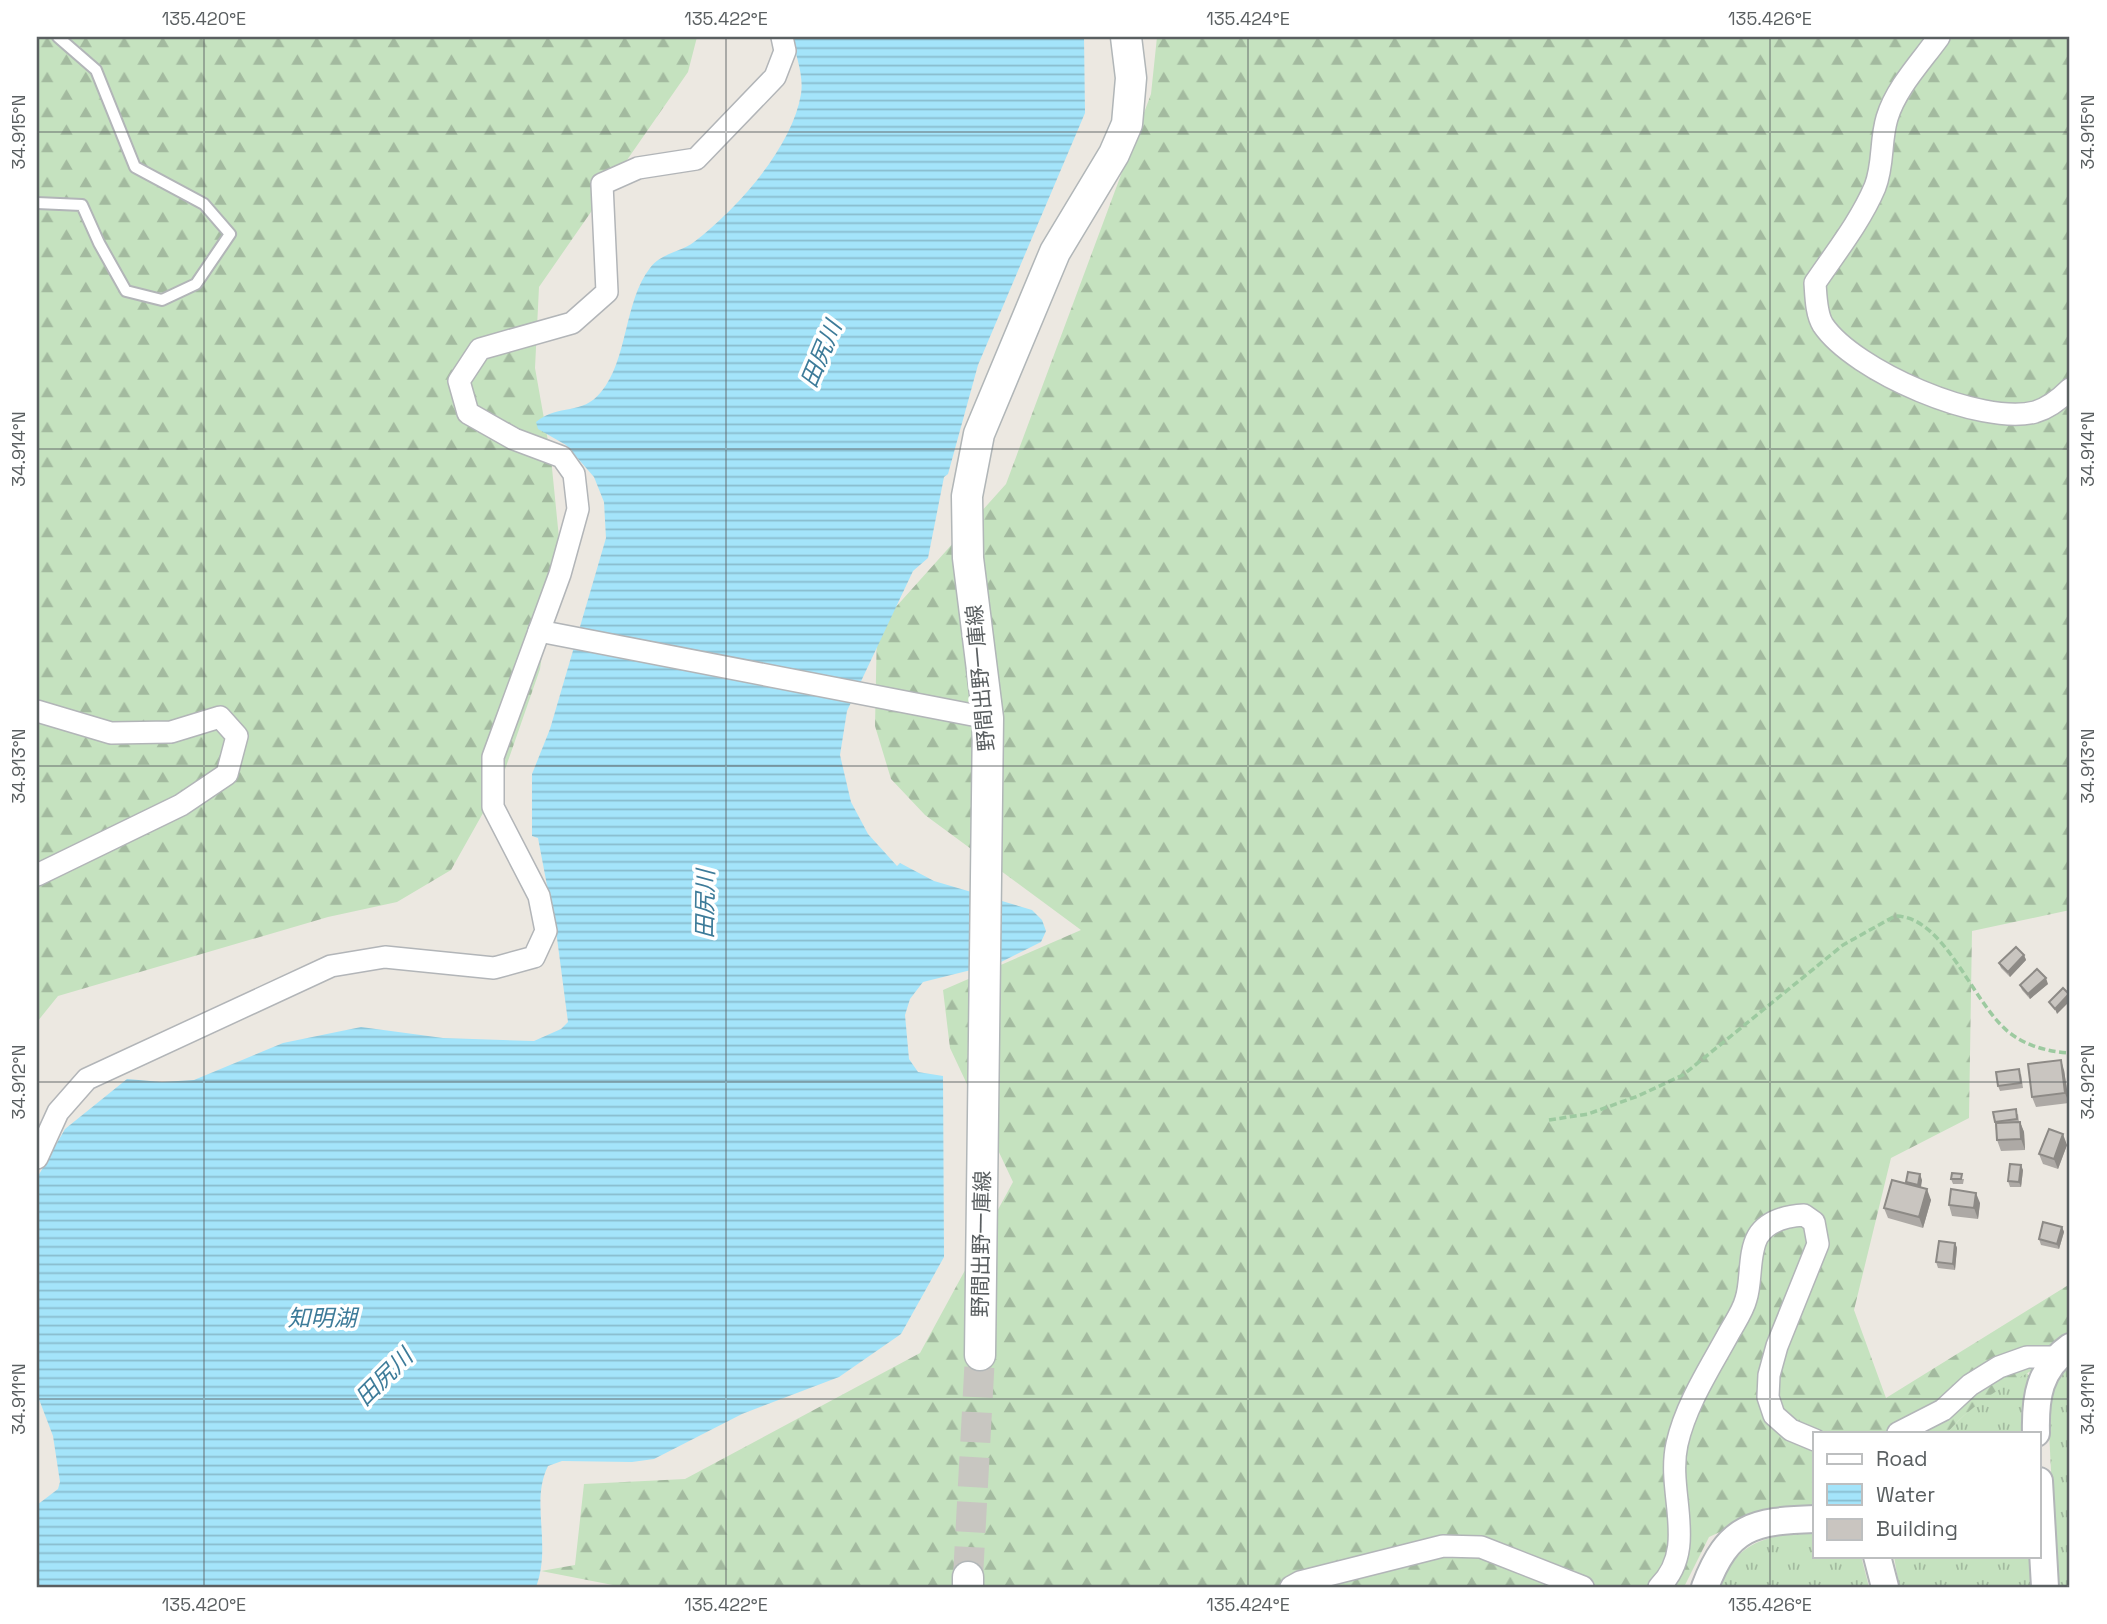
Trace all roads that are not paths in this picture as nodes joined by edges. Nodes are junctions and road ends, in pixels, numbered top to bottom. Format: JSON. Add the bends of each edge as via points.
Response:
{"nodes":[{"id":1,"x":58,"y":37,"type":"edge"},
{"id":2,"x":782,"y":37,"type":"edge"},
{"id":3,"x":1126,"y":37,"type":"edge"},
{"id":4,"x":1939,"y":37,"type":"edge"},
{"id":5,"x":37,"y":203,"type":"edge"},
{"id":6,"x":2070,"y":389,"type":"edge"},
{"id":7,"x":539,"y":631,"type":"junction"},
{"id":8,"x":37,"y":711,"type":"edge"},
{"id":9,"x":988,"y":718,"type":"junction"},
{"id":10,"x":37,"y":875,"type":"edge"},
{"id":11,"x":37,"y":1158,"type":"edge"},
{"id":12,"x":2062,"y":1352,"type":"edge"},
{"id":13,"x":980,"y":1355,"type":"tunnel mouth"},
{"id":14,"x":1900,"y":1432,"type":"edge"},
{"id":15,"x":2036,"y":1432,"type":"edge"},
{"id":16,"x":1813,"y":1439,"type":"edge"},
{"id":17,"x":2040,"y":1498,"type":"edge"},
{"id":18,"x":1813,"y":1519,"type":"edge"},
{"id":19,"x":1878,"y":1558,"type":"edge"},
{"id":20,"x":1290,"y":1587,"type":"edge"},
{"id":21,"x":1583,"y":1587,"type":"edge"},
{"id":22,"x":1659,"y":1587,"type":"edge"},
{"id":23,"x":1705,"y":1587,"type":"edge"},
{"id":24,"x":1885,"y":1587,"type":"edge"},
{"id":25,"x":2045,"y":1587,"type":"edge"}],
"edges":[{"from":1,"to":5,"type":"lane","via":[[96,70],[135,167],[204,204],[230,234],[196,284],[162,300],[126,291],[82,205]]},
{"from":2,"to":7,"type":"street","via":[[785,51],[775,77],[696,159],[638,168],[602,184],[607,292],[572,323],[480,349],[459,381],[468,413],[514,439],[562,457],[574,474],[578,509],[561,574]]},
{"from":3,"to":9,"type":"main road","name":"野間出野一庫線","via":[[1131,78],[1127,124],[1055,252],[979,434],[967,496],[968,558]]},
{"from":4,"to":6,"type":"street","via":[[1895,97],[1886,120],[1875,186],[1856,224],[1815,283],[1822,323],[1877,370],[1988,413],[2032,413]]},
{"from":7,"to":9,"type":"street"},
{"from":7,"to":11,"type":"street","via":[[493,757],[493,807],[539,896],[546,931],[534,957],[494,968],[385,957],[331,966],[87,1079],[58,1112]]},
{"from":8,"to":10,"type":"street","via":[[111,733],[171,732],[220,717],[237,736],[227,774],[181,805]]},
{"from":9,"to":13,"type":"main road","name":"野間出野一庫線"},
{"from":12,"to":14,"type":"street","via":[[1999,1367],[1942,1410]]},
{"from":12,"to":15,"type":"street","via":[[2042,1378],[2035,1400]]},
{"from":16,"to":22,"type":"street","via":[[1791,1430],[1774,1415],[1768,1397],[1777,1346],[1818,1244],[1814,1222],[1804,1215],[1787,1216],[1770,1223],[1757,1237],[1745,1303],[1687,1412],[1674,1471],[1681,1545],[1672,1574]]},
{"from":17,"to":25,"type":"street"},
{"from":18,"to":23,"type":"street","via":[[1765,1521],[1734,1537],[1716,1559]]},
{"from":19,"to":24,"type":"street"},
{"from":20,"to":21,"type":"street","via":[[1456,1546],[1481,1547]]}]}
